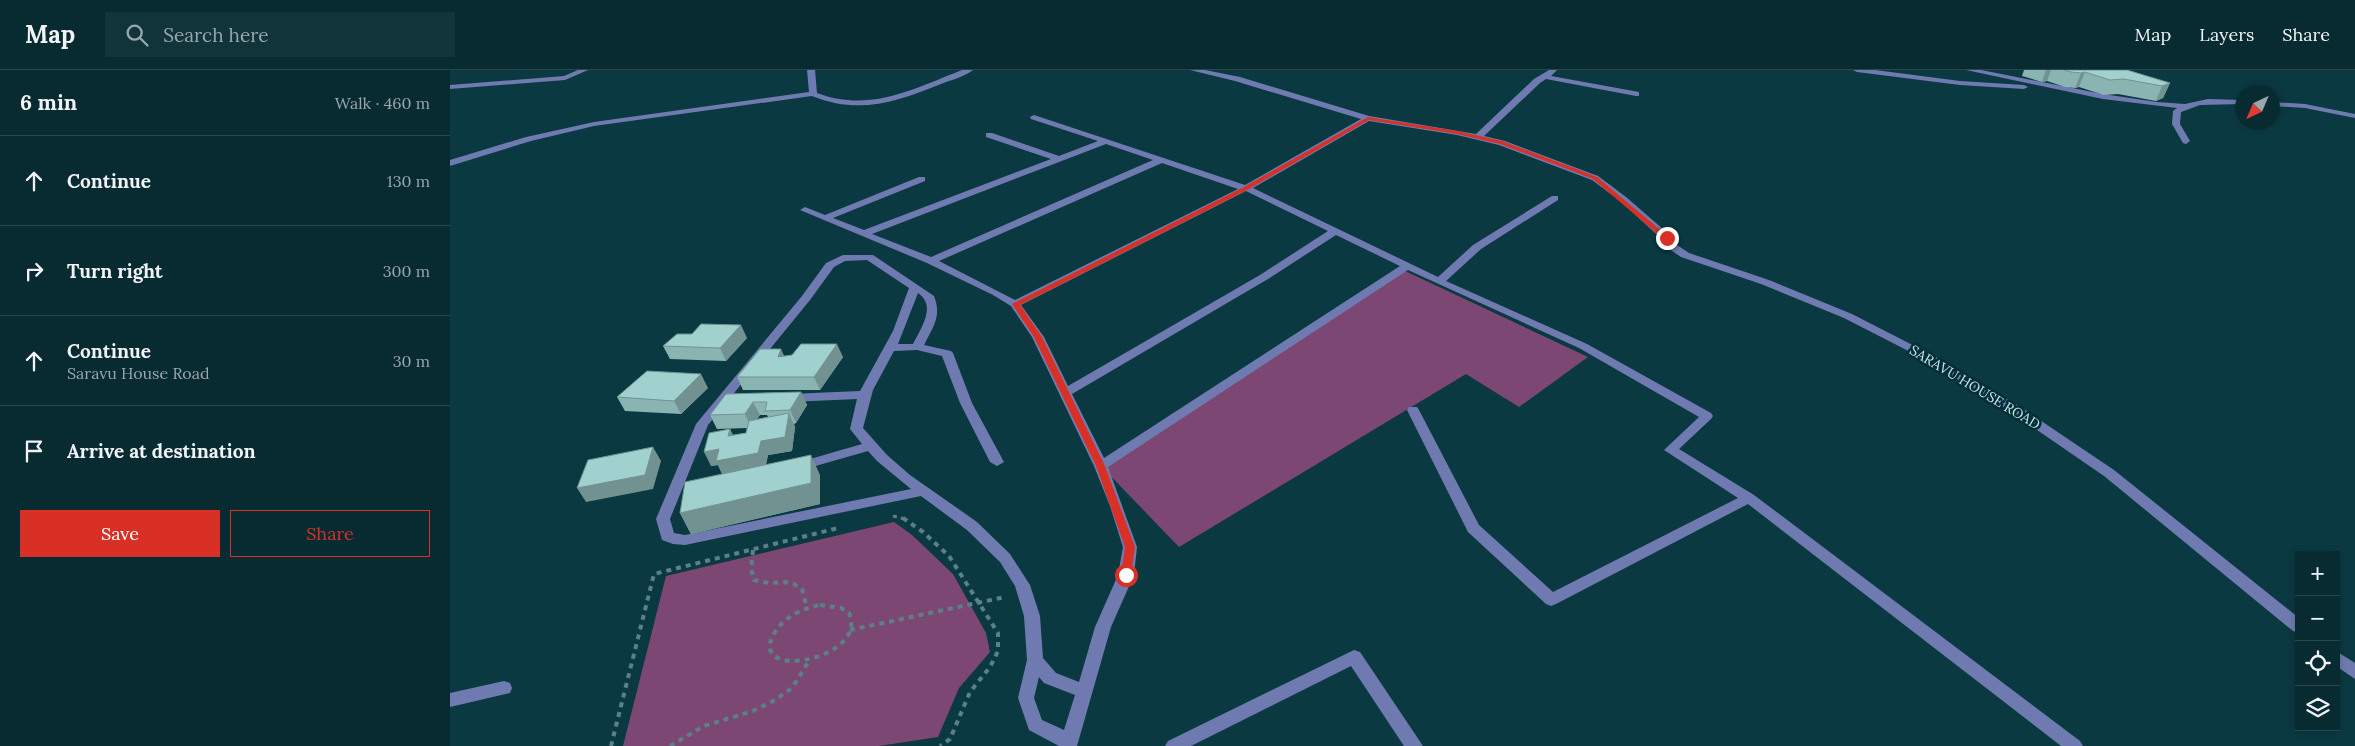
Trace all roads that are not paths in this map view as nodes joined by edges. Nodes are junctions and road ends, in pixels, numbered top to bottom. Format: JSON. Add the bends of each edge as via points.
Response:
{"nodes":[{"id":1,"x":584,"y":70,"type":"edge"},
{"id":2,"x":811,"y":70,"type":"edge"},
{"id":3,"x":969,"y":70,"type":"edge"},
{"id":4,"x":1194,"y":70,"type":"edge"},
{"id":5,"x":1553,"y":70,"type":"edge"},
{"id":6,"x":1857,"y":70,"type":"edge"},
{"id":7,"x":1970,"y":70,"type":"edge"},
{"id":8,"x":1545,"y":77,"type":"junction"},
{"id":9,"x":450,"y":87,"type":"edge"},
{"id":10,"x":2049,"y":88,"type":"junction"},
{"id":11,"x":814,"y":94,"type":"junction"},
{"id":12,"x":1636,"y":94,"type":"dead end"},
{"id":13,"x":2235,"y":102,"type":"edge"},
{"id":14,"x":2280,"y":104,"type":"edge"},
{"id":15,"x":2184,"y":106,"type":"junction"},
{"id":16,"x":2355,"y":116,"type":"edge"},
{"id":17,"x":1034,"y":117,"type":"dead end"},
{"id":18,"x":1368,"y":118,"type":"junction"},
{"id":19,"x":989,"y":135,"type":"dead end"},
{"id":20,"x":1478,"y":137,"type":"junction"},
{"id":21,"x":1107,"y":141,"type":"junction"},
{"id":22,"x":2186,"y":141,"type":"dead end"},
{"id":23,"x":1163,"y":159,"type":"junction"},
{"id":24,"x":1058,"y":160,"type":"junction"},
{"id":25,"x":450,"y":163,"type":"edge"},
{"id":26,"x":922,"y":179,"type":"dead end"},
{"id":27,"x":1246,"y":188,"type":"junction"},
{"id":28,"x":1555,"y":198,"type":"dead end"},
{"id":29,"x":805,"y":210,"type":"dead end"},
{"id":30,"x":825,"y":218,"type":"junction"},
{"id":31,"x":1336,"y":230,"type":"junction"},
{"id":32,"x":863,"y":234,"type":"junction"},
{"id":33,"x":931,"y":261,"type":"junction"},
{"id":34,"x":1407,"y":266,"type":"junction"},
{"id":35,"x":1439,"y":282,"type":"junction"},
{"id":36,"x":915,"y":287,"type":"junction"},
{"id":37,"x":1016,"y":304,"type":"junction"},
{"id":38,"x":917,"y":347,"type":"junction"},
{"id":39,"x":889,"y":348,"type":"junction"},
{"id":40,"x":1065,"y":393,"type":"junction"},
{"id":41,"x":864,"y":395,"type":"junction"},
{"id":42,"x":778,"y":399,"type":"edge"},
{"id":43,"x":740,"y":401,"type":"edge"},
{"id":44,"x":720,"y":402,"type":"junction"},
{"id":45,"x":1413,"y":410,"type":"dead end"},
{"id":46,"x":871,"y":446,"type":"junction"},
{"id":47,"x":997,"y":462,"type":"dead end"},
{"id":48,"x":1101,"y":466,"type":"junction"},
{"id":49,"x":788,"y":470,"type":"edge"},
{"id":50,"x":924,"y":491,"type":"junction"},
{"id":51,"x":1749,"y":498,"type":"junction"},
{"id":52,"x":687,"y":500,"type":"edge"},
{"id":53,"x":668,"y":506,"type":"junction"},
{"id":54,"x":2295,"y":623,"type":"edge"},
{"id":55,"x":1035,"y":660,"type":"junction"},
{"id":56,"x":2340,"y":660,"type":"edge"},
{"id":57,"x":2355,"y":672,"type":"edge"},
{"id":58,"x":504,"y":688,"type":"dead end"},
{"id":59,"x":1084,"y":690,"type":"junction"},
{"id":60,"x":450,"y":700,"type":"edge"},
{"id":61,"x":1069,"y":743,"type":"edge"},
{"id":62,"x":1174,"y":746,"type":"edge"},
{"id":63,"x":1414,"y":746,"type":"edge"},
{"id":64,"x":2074,"y":746,"type":"edge"}],
"edges":[{"from":1,"to":9,"type":"street","via":[[565,78]]},
{"from":2,"to":11,"type":"street"},
{"from":3,"to":11,"type":"street","via":[[896,98],[861,103],[836,102]]},
{"from":4,"to":18,"type":"street","name":"SARAVU HOUSE ROAD","via":[[1238,79]]},
{"from":5,"to":8,"type":"street"},
{"from":6,"to":10,"type":"street","via":[[1960,84]]},
{"from":7,"to":10,"type":"street"},
{"from":8,"to":12,"type":"street"},
{"from":8,"to":20,"type":"street"},
{"from":10,"to":15,"type":"street","via":[[2150,104]]},
{"from":11,"to":25,"type":"street","via":[[594,124]]},
{"from":13,"to":15,"type":"street","via":[[2203,102]]},
{"from":14,"to":16,"type":"street"},
{"from":15,"to":22,"type":"street","via":[[2177,111],[2176,124]]},
{"from":17,"to":21,"type":"street"},
{"from":18,"to":20,"type":"street","name":"SARAVU HOUSE ROAD"},
{"from":18,"to":27,"type":"street"},
{"from":19,"to":24,"type":"street"},
{"from":20,"to":54,"type":"street","name":"SARAVU HOUSE ROAD","via":[[1502,142],[1595,178],[1684,255],[1765,282],[1848,316],[1930,358],[2018,411],[2109,473]]},
{"from":21,"to":23,"type":"street"},
{"from":21,"to":24,"type":"street"},
{"from":23,"to":27,"type":"street"},
{"from":23,"to":33,"type":"street"},
{"from":24,"to":32,"type":"street"},
{"from":26,"to":30,"type":"street"},
{"from":27,"to":31,"type":"street"},
{"from":27,"to":37,"type":"street"},
{"from":28,"to":35,"type":"street","via":[[1477,247]]},
{"from":29,"to":30,"type":"street"},
{"from":30,"to":32,"type":"street"},
{"from":31,"to":34,"type":"street"},
{"from":31,"to":40,"type":"street","via":[[1264,278]]},
{"from":32,"to":33,"type":"street"},
{"from":33,"to":37,"type":"street"},
{"from":34,"to":35,"type":"street"},
{"from":34,"to":48,"type":"street"},
{"from":35,"to":51,"type":"street","via":[[1584,346],[1707,416],[1671,450]]},
{"from":36,"to":38,"type":"street","via":[[929,296],[934,307]]},
{"from":36,"to":39,"type":"street","via":[[900,329]]},
{"from":36,"to":44,"type":"street","via":[[869,257],[844,258],[830,265]]},
{"from":37,"to":40,"type":"street","via":[[1038,337]]},
{"from":38,"to":39,"type":"street"},
{"from":38,"to":47,"type":"street","via":[[947,353],[966,402]]},
{"from":39,"to":41,"type":"street"},
{"from":40,"to":48,"type":"street"},
{"from":41,"to":42,"type":"street"},
{"from":41,"to":46,"type":"street","via":[[856,429]]},
{"from":43,"to":44,"type":"street"},
{"from":44,"to":53,"type":"street","via":[[702,424]]},
{"from":45,"to":51,"type":"street","via":[[1473,528],[1551,600]]},
{"from":46,"to":49,"type":"street"},
{"from":46,"to":50,"type":"street"},
{"from":48,"to":59,"type":"street","via":[[1130,547],[1126,575],[1103,627]]},
{"from":50,"to":53,"type":"street","via":[[685,540],[667,536],[663,519]]},
{"from":50,"to":55,"type":"street","via":[[972,526],[1005,558],[1025,593],[1032,616]]},
{"from":51,"to":64,"type":"street"},
{"from":52,"to":53,"type":"street"},
{"from":55,"to":59,"type":"street","via":[[1050,678]]},
{"from":55,"to":61,"type":"street","via":[[1026,698],[1035,725]]},
{"from":56,"to":57,"type":"street"},
{"from":58,"to":60,"type":"street"},
{"from":59,"to":61,"type":"street"},
{"from":62,"to":63,"type":"street","via":[[1354,657]]}]}
